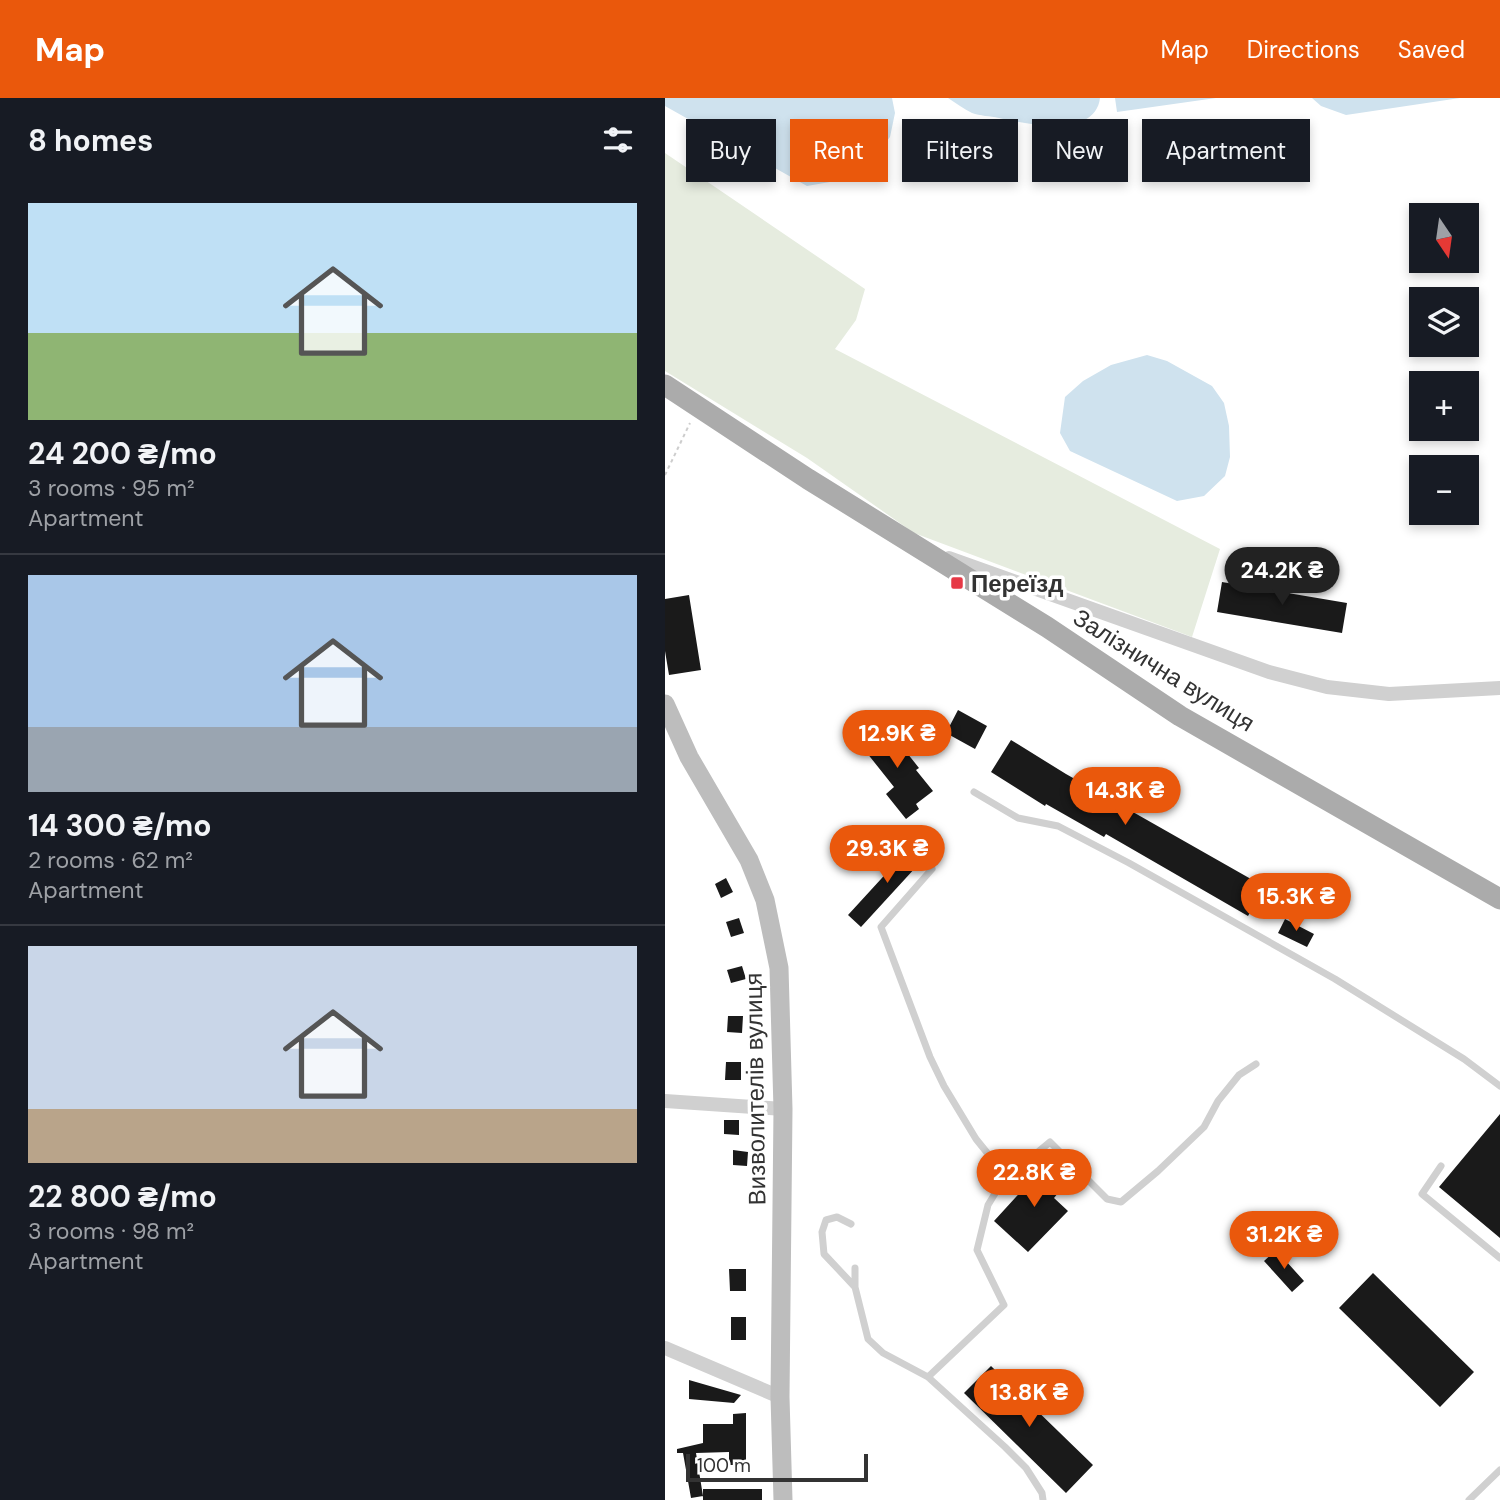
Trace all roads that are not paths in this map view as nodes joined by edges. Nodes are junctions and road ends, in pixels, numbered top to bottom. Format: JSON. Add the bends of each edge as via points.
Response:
{"nodes":[{"id":1,"x":665,"y":385,"type":"edge"},
{"id":2,"x":928,"y":551,"type":"junction"},
{"id":3,"x":1500,"y":688,"type":"edge"},
{"id":4,"x":665,"y":704,"type":"edge"},
{"id":5,"x":974,"y":792,"type":"dead end"},
{"id":6,"x":932,"y":869,"type":"dead end"},
{"id":7,"x":1500,"y":899,"type":"edge"},
{"id":8,"x":1256,"y":1064,"type":"dead end"},
{"id":9,"x":1500,"y":1086,"type":"edge"},
{"id":10,"x":665,"y":1101,"type":"edge"},
{"id":11,"x":783,"y":1108,"type":"junction"},
{"id":12,"x":1441,"y":1166,"type":"dead end"},
{"id":13,"x":1002,"y":1182,"type":"junction"},
{"id":14,"x":852,"y":1224,"type":"dead end"},
{"id":15,"x":1500,"y":1258,"type":"edge"},
{"id":16,"x":855,"y":1268,"type":"dead end"},
{"id":17,"x":855,"y":1287,"type":"junction"},
{"id":18,"x":665,"y":1348,"type":"edge"},
{"id":19,"x":928,"y":1377,"type":"junction"},
{"id":20,"x":780,"y":1397,"type":"junction"},
{"id":21,"x":1500,"y":1470,"type":"edge"},
{"id":22,"x":1475,"y":1498,"type":"edge"},
{"id":23,"x":783,"y":1500,"type":"edge"},
{"id":24,"x":1044,"y":1500,"type":"edge"}],
"edges":[{"from":1,"to":2,"type":"main road","name":"Залізнична вулиця"},
{"from":2,"to":3,"type":"street","via":[[1269,672],[1328,687],[1389,694]]},
{"from":2,"to":7,"type":"main road","name":"Залізнична вулиця","via":[[1180,716]]},
{"from":4,"to":11,"type":"street","name":"Визволителів вулиця","via":[[689,757],[749,860],[765,900],[779,968]]},
{"from":5,"to":9,"type":"lane","via":[[1018,818],[1058,826],[1129,863],[1335,979]]},
{"from":6,"to":13,"type":"lane","via":[[881,927],[930,1057],[976,1139],[1001,1170]]},
{"from":8,"to":13,"type":"lane","via":[[1239,1075],[1204,1128],[1121,1202],[1107,1199],[1050,1142]]},
{"from":10,"to":11,"type":"street"},
{"from":11,"to":20,"type":"street","name":"Визволителів вулиця"},
{"from":12,"to":15,"type":"lane","via":[[1422,1194]]},
{"from":13,"to":19,"type":"lane","via":[[988,1205],[977,1250],[1004,1305]]},
{"from":14,"to":17,"type":"lane","via":[[837,1217],[826,1220],[822,1244],[824,1254]]},
{"from":16,"to":17,"type":"lane"},
{"from":17,"to":19,"type":"lane","via":[[868,1339],[883,1353]]},
{"from":18,"to":20,"type":"street"},
{"from":19,"to":24,"type":"lane","via":[[1026,1468]]},
{"from":20,"to":23,"type":"street","name":"Визволителів вулиця"},
{"from":21,"to":22,"type":"lane"}]}
